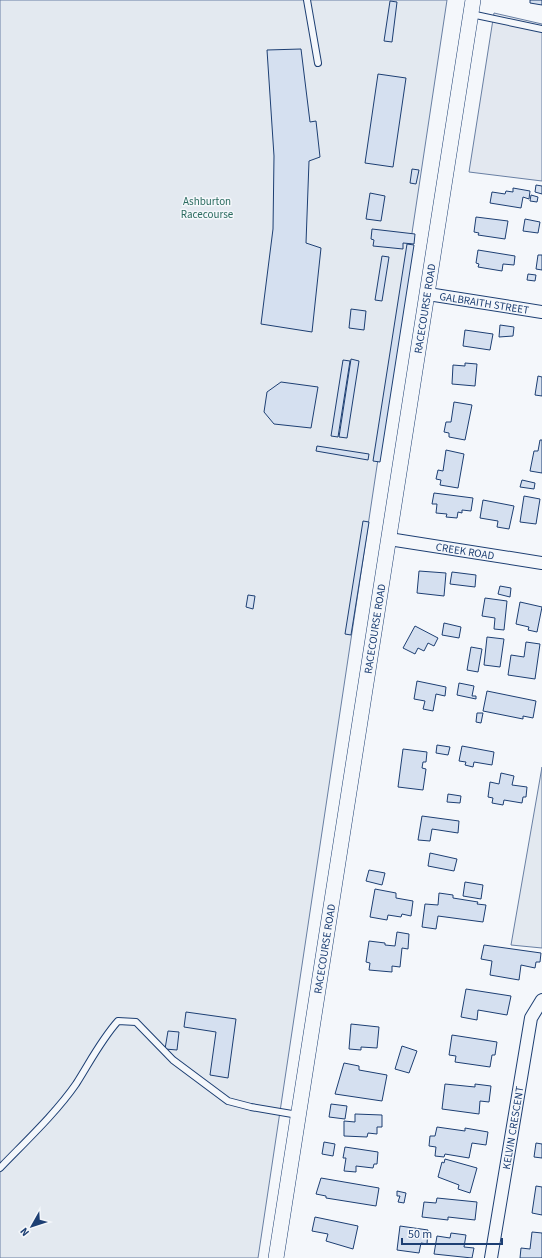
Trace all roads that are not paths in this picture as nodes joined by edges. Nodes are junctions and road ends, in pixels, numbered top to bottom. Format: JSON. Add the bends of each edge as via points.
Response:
{"nodes":[{"id":1,"x":307,"y":0,"type":"edge"},
{"id":2,"x":472,"y":7,"type":"edge"},
{"id":3,"x":542,"y":29,"type":"edge"},
{"id":4,"x":318,"y":63,"type":"dead end"},
{"id":5,"x":428,"y":294,"type":"junction"},
{"id":6,"x":542,"y":312,"type":"edge"},
{"id":7,"x":389,"y":539,"type":"junction"},
{"id":8,"x":542,"y":563,"type":"edge"},
{"id":9,"x":542,"y":1000,"type":"edge"},
{"id":10,"x":298,"y":1114,"type":"junction"},
{"id":11,"x":0,"y":1168,"type":"edge"},
{"id":12,"x":276,"y":1258,"type":"edge"},
{"id":13,"x":491,"y":1258,"type":"edge"}],
"edges":[{"from":1,"to":4,"type":"lane"},
{"from":2,"to":3,"type":"lane"},
{"from":2,"to":5,"type":"street","name":"RACECOURSE ROAD"},
{"from":5,"to":6,"type":"street","name":"GALBRAITH STREET"},
{"from":5,"to":7,"type":"street","name":"RACECOURSE ROAD"},
{"from":7,"to":8,"type":"street","name":"CREEK ROAD"},
{"from":7,"to":10,"type":"street","name":"RACECOURSE ROAD"},
{"from":9,"to":13,"type":"street","name":"KELVIN CRESCENT","via":[[531,1018]]},
{"from":10,"to":11,"type":"lane","via":[[228,1101],[173,1060],[136,1022],[118,1021],[104,1036],[75,1085]]},
{"from":10,"to":12,"type":"street","name":"RACECOURSE ROAD"}]}
